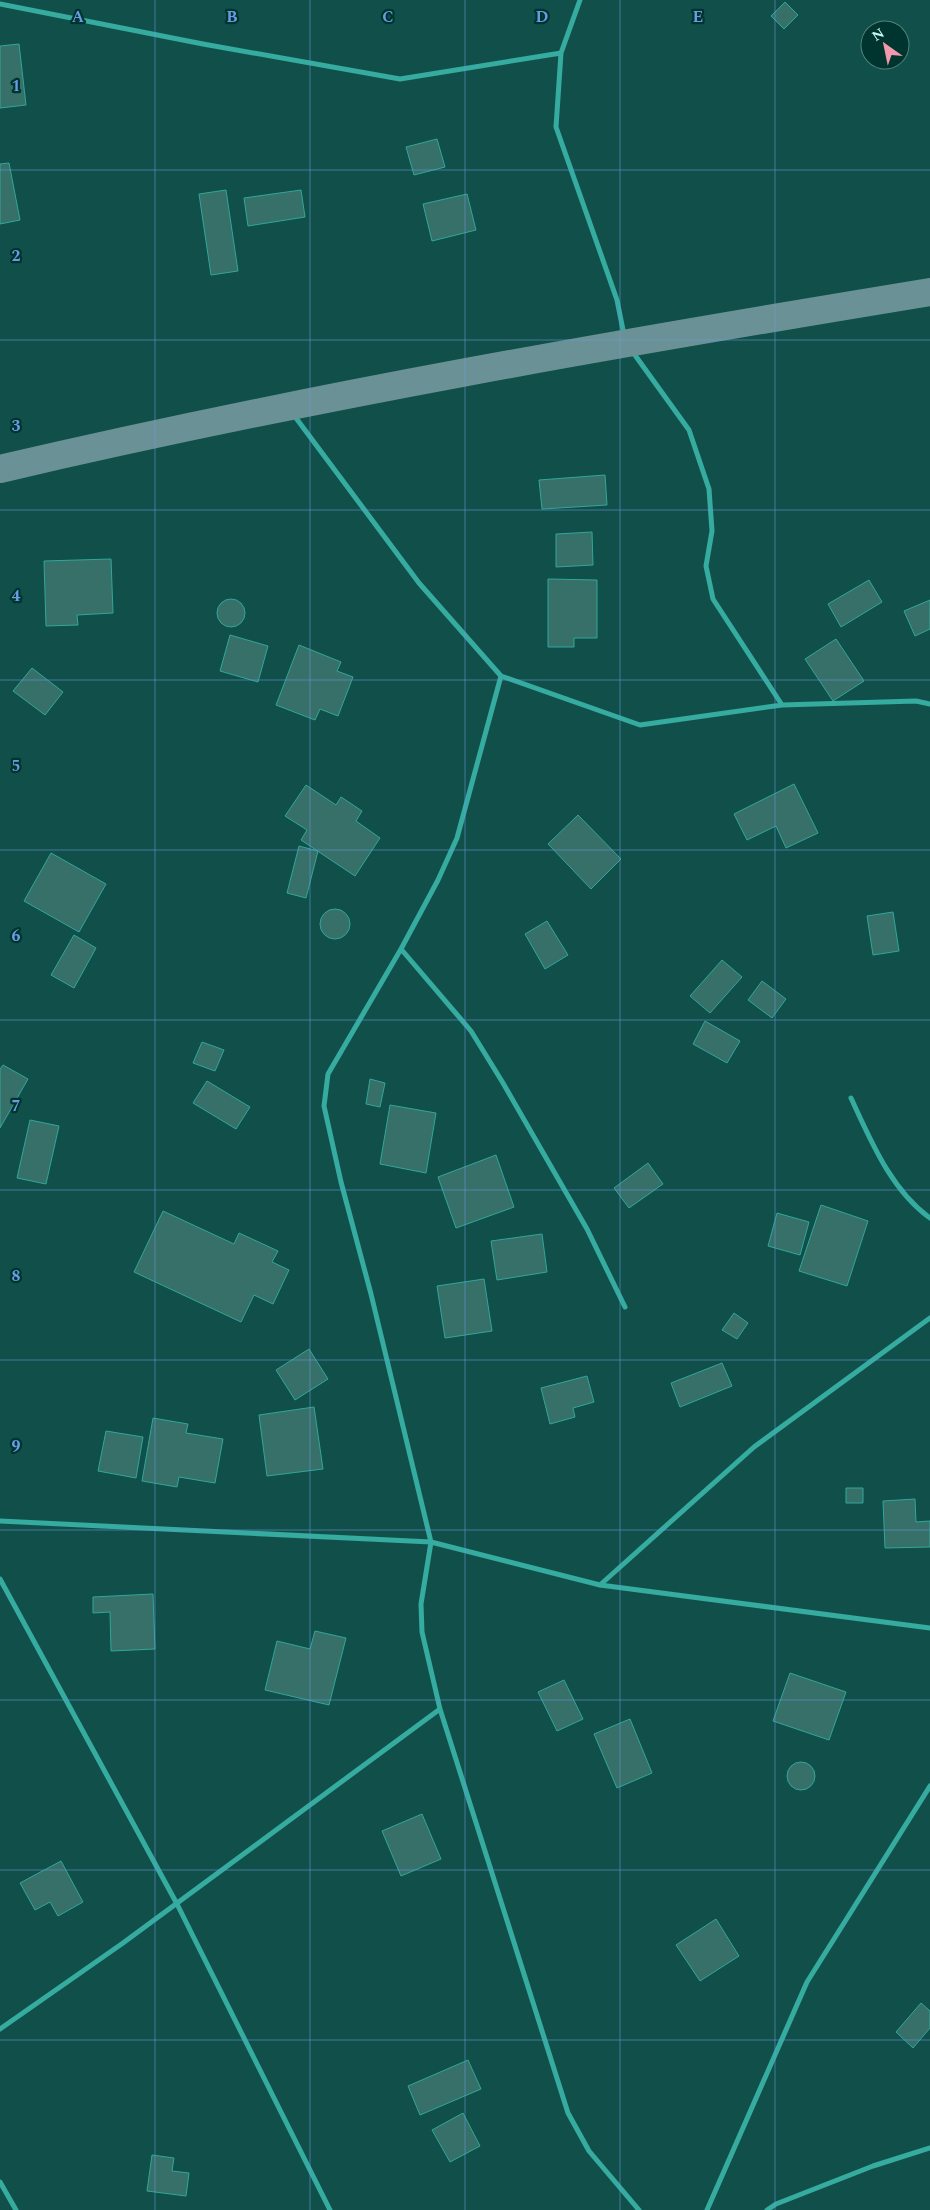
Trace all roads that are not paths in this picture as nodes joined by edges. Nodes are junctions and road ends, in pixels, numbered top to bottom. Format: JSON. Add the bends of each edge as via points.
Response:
{"nodes":[{"id":1,"x":580,"y":0,"type":"edge"},
{"id":2,"x":0,"y":4,"type":"edge"},
{"id":3,"x":560,"y":53,"type":"junction"},
{"id":4,"x":930,"y":292,"type":"edge"},
{"id":5,"x":626,"y":342,"type":"junction"},
{"id":6,"x":288,"y":408,"type":"junction"},
{"id":7,"x":0,"y":469,"type":"edge"},
{"id":8,"x":501,"y":676,"type":"junction"},
{"id":9,"x":930,"y":704,"type":"edge"},
{"id":10,"x":782,"y":705,"type":"junction"},
{"id":11,"x":401,"y":949,"type":"junction"},
{"id":12,"x":851,"y":1098,"type":"dead end"},
{"id":13,"x":930,"y":1218,"type":"edge"},
{"id":14,"x":625,"y":1307,"type":"dead end"},
{"id":15,"x":930,"y":1318,"type":"edge"},
{"id":16,"x":0,"y":1521,"type":"edge"},
{"id":17,"x":431,"y":1542,"type":"junction"},
{"id":18,"x":0,"y":1579,"type":"edge"},
{"id":19,"x":600,"y":1585,"type":"junction"},
{"id":20,"x":930,"y":1628,"type":"edge"},
{"id":21,"x":440,"y":1709,"type":"junction"},
{"id":22,"x":930,"y":1786,"type":"edge"},
{"id":23,"x":177,"y":1904,"type":"junction"},
{"id":24,"x":0,"y":2029,"type":"edge"},
{"id":25,"x":930,"y":2148,"type":"edge"},
{"id":26,"x":0,"y":2182,"type":"edge"},
{"id":27,"x":16,"y":2210,"type":"edge"},
{"id":28,"x":330,"y":2210,"type":"edge"},
{"id":29,"x":639,"y":2210,"type":"edge"},
{"id":30,"x":706,"y":2210,"type":"edge"},
{"id":31,"x":767,"y":2210,"type":"edge"}],
"edges":[{"from":1,"to":3,"type":"street"},
{"from":2,"to":3,"type":"street","via":[[400,79]]},
{"from":3,"to":5,"type":"street","via":[[556,127],[617,300]]},
{"from":4,"to":5,"type":"main road"},
{"from":5,"to":6,"type":"main road"},
{"from":5,"to":10,"type":"street","via":[[690,430],[709,489],[712,531],[706,566],[713,599]]},
{"from":6,"to":7,"type":"main road","via":[[151,434]]},
{"from":6,"to":8,"type":"street","via":[[419,582]]},
{"from":8,"to":10,"type":"street","via":[[640,725]]},
{"from":8,"to":11,"type":"street","via":[[457,838]]},
{"from":9,"to":10,"type":"street","via":[[916,701]]},
{"from":11,"to":14,"type":"street","via":[[475,1039],[587,1229]]},
{"from":11,"to":17,"type":"street","via":[[328,1074],[324,1106]]},
{"from":12,"to":13,"type":"street","via":[[877,1155],[914,1207]]},
{"from":15,"to":19,"type":"street","via":[[754,1448]]},
{"from":16,"to":17,"type":"street"},
{"from":17,"to":19,"type":"street"},
{"from":17,"to":21,"type":"street","via":[[421,1604],[422,1632]]},
{"from":18,"to":23,"type":"street"},
{"from":19,"to":20,"type":"street"},
{"from":21,"to":23,"type":"street"},
{"from":21,"to":29,"type":"street","via":[[568,2113],[590,2151]]},
{"from":22,"to":30,"type":"street","via":[[808,1982]]},
{"from":23,"to":24,"type":"street"},
{"from":23,"to":28,"type":"street"},
{"from":25,"to":31,"type":"street","via":[[873,2166]]},
{"from":26,"to":27,"type":"street"}]}
